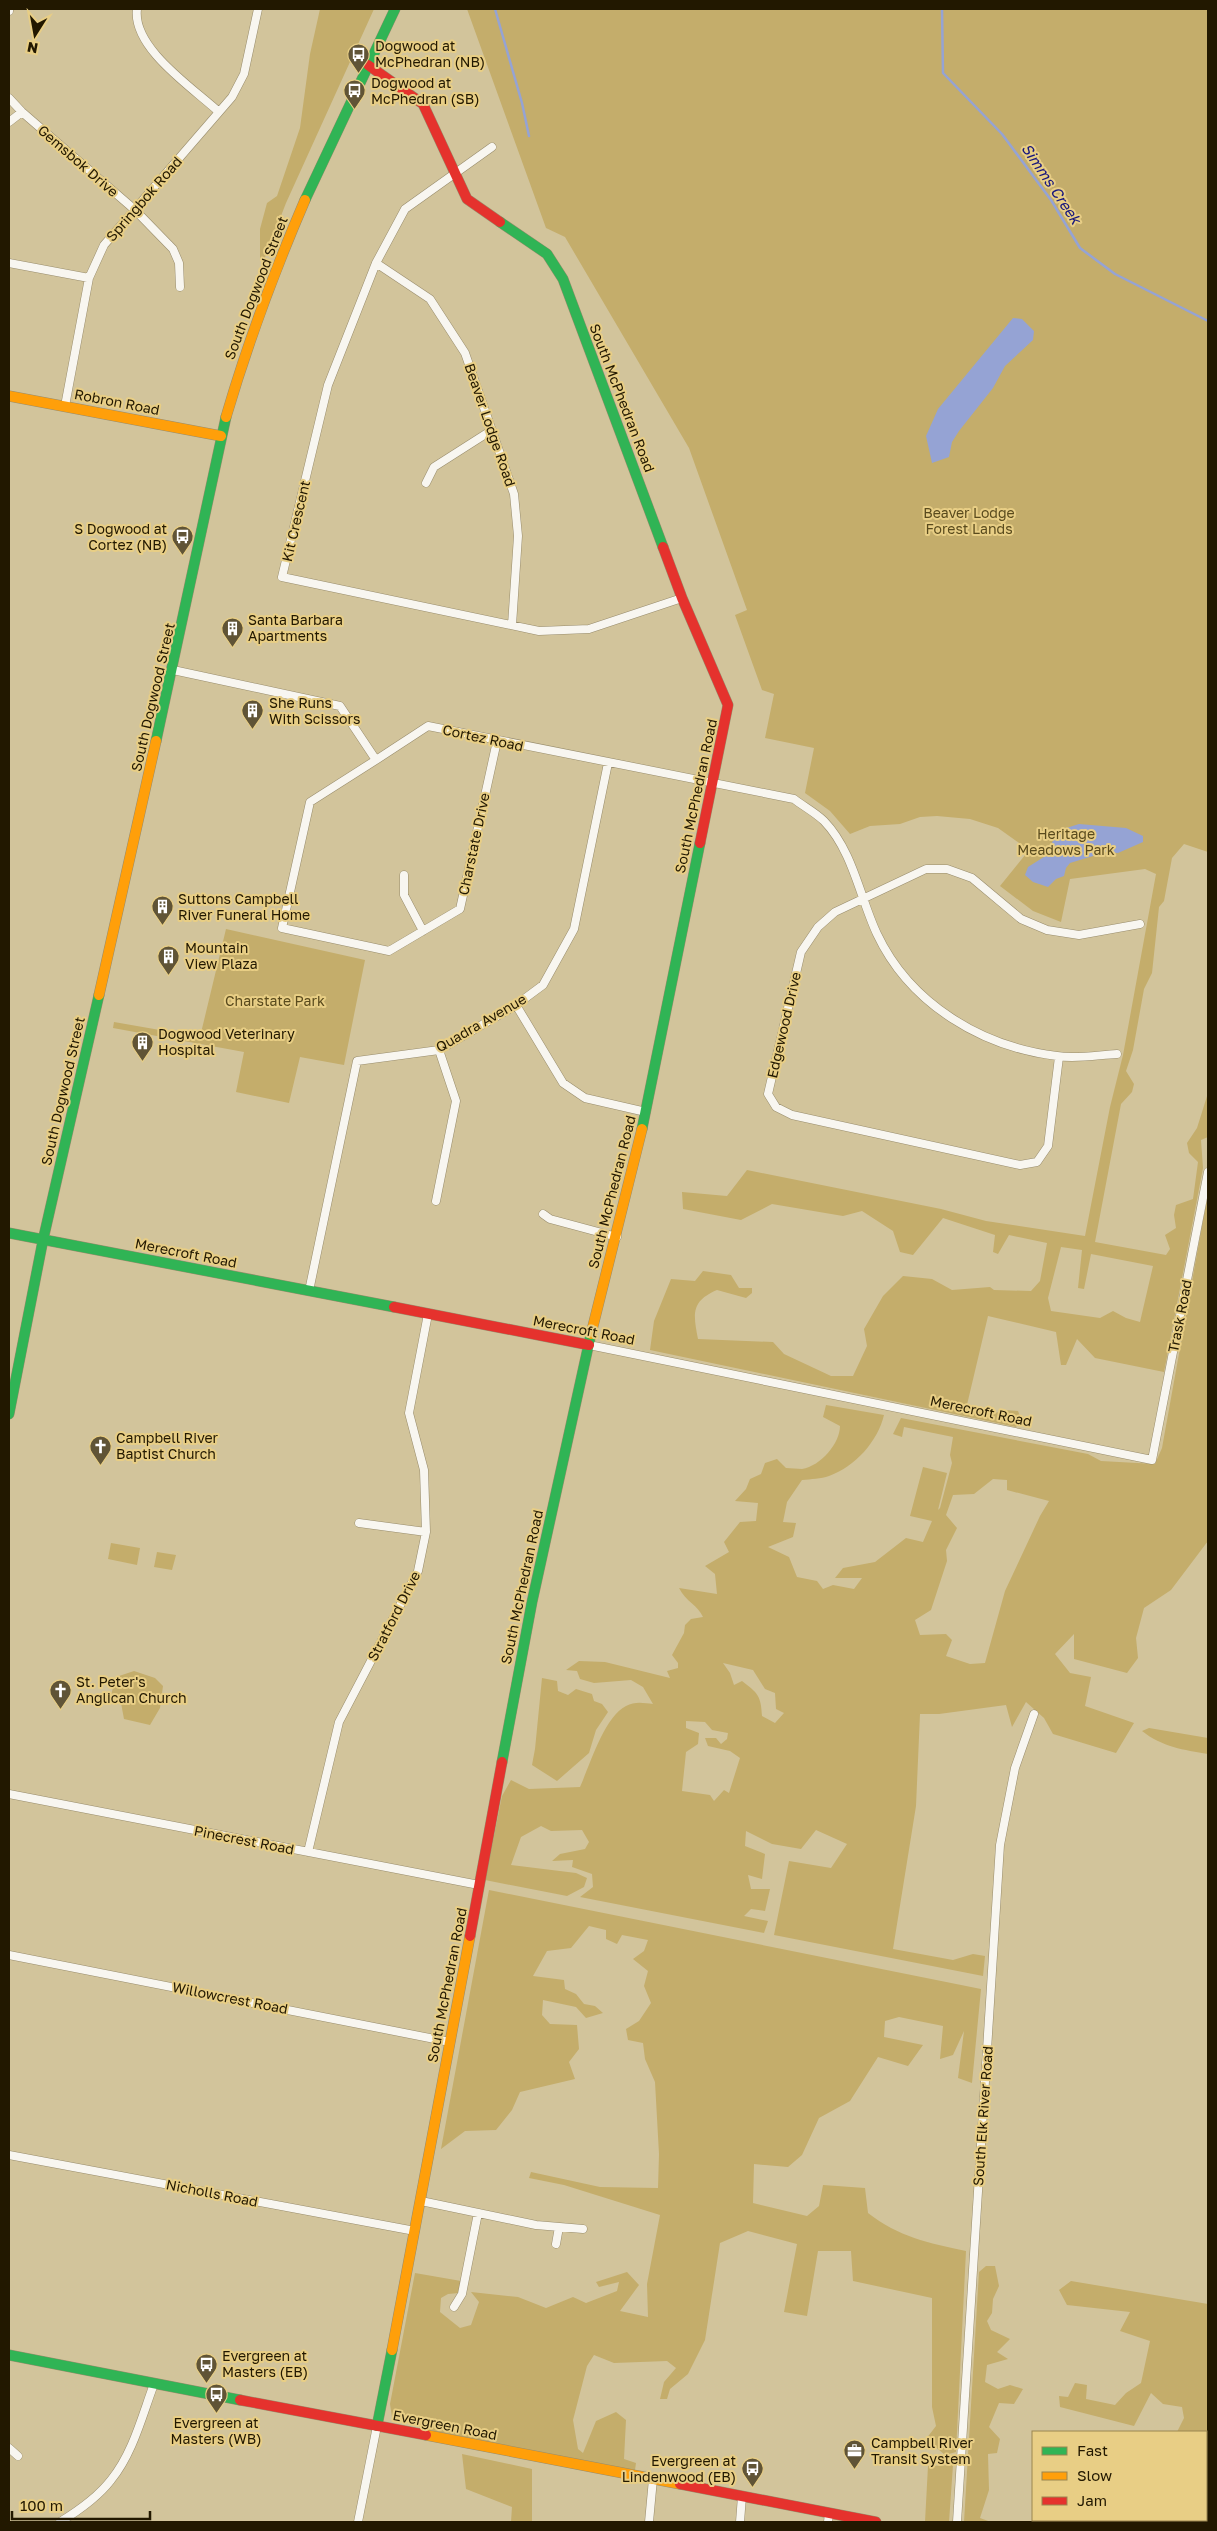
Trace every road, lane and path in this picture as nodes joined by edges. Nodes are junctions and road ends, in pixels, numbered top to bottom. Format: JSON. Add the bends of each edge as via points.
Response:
{"nodes":[{"id":1,"x":137,"y":9,"type":"edge"},
{"id":2,"x":258,"y":9,"type":"edge"},
{"id":3,"x":396,"y":9,"type":"edge"},
{"id":4,"x":368,"y":65,"type":"junction"},
{"id":5,"x":9,"y":98,"type":"edge"},
{"id":6,"x":22,"y":112,"type":"junction"},
{"id":7,"x":219,"y":112,"type":"junction"},
{"id":8,"x":9,"y":122,"type":"edge"},
{"id":9,"x":492,"y":147,"type":"dead end"},
{"id":10,"x":455,"y":174,"type":"junction"},
{"id":11,"x":135,"y":210,"type":"junction"},
{"id":12,"x":9,"y":263,"type":"edge"},
{"id":13,"x":376,"y":263,"type":"junction"},
{"id":14,"x":89,"y":278,"type":"junction"},
{"id":15,"x":180,"y":287,"type":"dead end"},
{"id":16,"x":9,"y":396,"type":"edge"},
{"id":17,"x":65,"y":406,"type":"junction"},
{"id":18,"x":492,"y":430,"type":"junction"},
{"id":19,"x":221,"y":436,"type":"junction"},
{"id":20,"x":426,"y":483,"type":"dead end"},
{"id":21,"x":682,"y":598,"type":"junction"},
{"id":22,"x":512,"y":625,"type":"junction"},
{"id":23,"x":173,"y":670,"type":"junction"},
{"id":24,"x":497,"y":740,"type":"junction"},
{"id":25,"x":376,"y":760,"type":"junction"},
{"id":26,"x":608,"y":763,"type":"junction"},
{"id":27,"x":712,"y":785,"type":"junction"},
{"id":28,"x":404,"y":875,"type":"dead end"},
{"id":29,"x":862,"y":899,"type":"junction"},
{"id":30,"x":1140,"y":924,"type":"dead end"},
{"id":31,"x":423,"y":931,"type":"junction"},
{"id":32,"x":516,"y":1005,"type":"junction"},
{"id":33,"x":439,"y":1050,"type":"junction"},
{"id":34,"x":1118,"y":1054,"type":"dead end"},
{"id":35,"x":1059,"y":1057,"type":"junction"},
{"id":36,"x":646,"y":1112,"type":"junction"},
{"id":37,"x":1208,"y":1172,"type":"edge"},
{"id":38,"x":436,"y":1200,"type":"dead end"},
{"id":39,"x":543,"y":1214,"type":"dead end"},
{"id":40,"x":9,"y":1233,"type":"edge"},
{"id":41,"x":617,"y":1237,"type":"junction"},
{"id":42,"x":43,"y":1240,"type":"junction"},
{"id":43,"x":309,"y":1291,"type":"junction"},
{"id":44,"x":428,"y":1314,"type":"junction"},
{"id":45,"x":588,"y":1345,"type":"junction"},
{"id":46,"x":9,"y":1414,"type":"edge"},
{"id":47,"x":1152,"y":1460,"type":"joint"},
{"id":48,"x":359,"y":1523,"type":"dead end"},
{"id":49,"x":426,"y":1532,"type":"junction"},
{"id":50,"x":1034,"y":1714,"type":"dead end"},
{"id":51,"x":9,"y":1794,"type":"edge"},
{"id":52,"x":308,"y":1852,"type":"junction"},
{"id":53,"x":479,"y":1885,"type":"junction"},
{"id":54,"x":9,"y":1955,"type":"edge"},
{"id":55,"x":450,"y":2042,"type":"junction"},
{"id":56,"x":9,"y":2155,"type":"edge"},
{"id":57,"x":421,"y":2201,"type":"junction"},
{"id":58,"x":478,"y":2213,"type":"junction"},
{"id":59,"x":559,"y":2227,"type":"junction"},
{"id":60,"x":583,"y":2229,"type":"dead end"},
{"id":61,"x":415,"y":2231,"type":"junction"},
{"id":62,"x":556,"y":2244,"type":"dead end"},
{"id":63,"x":454,"y":2307,"type":"dead end"},
{"id":64,"x":9,"y":2355,"type":"edge"},
{"id":65,"x":154,"y":2384,"type":"junction"},
{"id":66,"x":376,"y":2426,"type":"junction"},
{"id":67,"x":9,"y":2448,"type":"edge"},
{"id":68,"x":18,"y":2456,"type":"dead end"},
{"id":69,"x":653,"y":2479,"type":"junction"},
{"id":70,"x":742,"y":2496,"type":"junction"},
{"id":71,"x":828,"y":2518,"type":"edge"},
{"id":72,"x":60,"y":2522,"type":"edge"},
{"id":73,"x":358,"y":2522,"type":"edge"},
{"id":74,"x":649,"y":2522,"type":"edge"},
{"id":75,"x":740,"y":2522,"type":"edge"},
{"id":76,"x":876,"y":2522,"type":"edge"},
{"id":77,"x":957,"y":2522,"type":"edge"}],
"edges":[{"from":1,"to":7,"type":"street","via":[[142,37],[152,51]]},
{"from":2,"to":7,"type":"street","name":"Springbok Road","via":[[244,74],[232,97]]},
{"from":3,"to":4,"type":"street","name":"South Dogwood Street"},
{"from":4,"to":10,"type":"street","name":"South McPhedran Road","via":[[423,104]]},
{"from":4,"to":19,"type":"street","name":"South Dogwood Street","via":[[275,269],[248,342]]},
{"from":5,"to":6,"type":"street","name":"Gemsbok Drive"},
{"from":6,"to":8,"type":"street"},
{"from":6,"to":11,"type":"street","name":"Gemsbok Drive"},
{"from":7,"to":11,"type":"street","name":"Springbok Road"},
{"from":9,"to":10,"type":"street","name":"Kit Crescent"},
{"from":10,"to":13,"type":"street","name":"Kit Crescent","via":[[406,209]]},
{"from":10,"to":21,"type":"street","name":"South McPhedran Road","via":[[467,199],[547,254],[563,279]]},
{"from":11,"to":14,"type":"street","name":"Springbok Road","via":[[104,245]]},
{"from":11,"to":15,"type":"street","name":"Gemsbok Drive","via":[[173,249],[179,263]]},
{"from":12,"to":14,"type":"street"},
{"from":13,"to":18,"type":"street","name":"Beaver Lodge Road","via":[[430,299],[465,353]]},
{"from":13,"to":22,"type":"street","name":"Kit Crescent","via":[[328,386],[282,577]]},
{"from":14,"to":17,"type":"street","name":"Springbok Road"},
{"from":16,"to":17,"type":"street","name":"Robron Road"},
{"from":17,"to":19,"type":"street","name":"Robron Road"},
{"from":18,"to":20,"type":"street","via":[[434,467]]},
{"from":18,"to":22,"type":"street","name":"Beaver Lodge Road","via":[[514,494],[518,536]]},
{"from":19,"to":23,"type":"street","name":"South Dogwood Street"},
{"from":21,"to":22,"type":"street","name":"Kit Crescent","via":[[589,630],[539,631]]},
{"from":21,"to":27,"type":"street","name":"South McPhedran Road","via":[[728,706]]},
{"from":23,"to":25,"type":"street","via":[[340,706]]},
{"from":23,"to":42,"type":"street","name":"South Dogwood Street"},
{"from":24,"to":25,"type":"street","name":"Cortez Road","via":[[428,726]]},
{"from":24,"to":26,"type":"street","name":"Cortez Road"},
{"from":24,"to":31,"type":"street","name":"Charstate Drive","via":[[460,909]]},
{"from":25,"to":31,"type":"street","name":"Charstate Drive","via":[[310,802],[282,928],[389,951]]},
{"from":26,"to":27,"type":"street","name":"Cortez Road"},
{"from":26,"to":32,"type":"street","name":"Quadra Avenue","via":[[574,929],[543,985]]},
{"from":27,"to":29,"type":"street","name":"Cortez Road","via":[[794,800],[824,821],[843,847]]},
{"from":27,"to":36,"type":"street","name":"South McPhedran Road"},
{"from":28,"to":31,"type":"street","via":[[404,895]]},
{"from":29,"to":30,"type":"street","name":"Edgewood Drive","via":[[926,869],[947,869],[972,878],[1021,919],[1047,930],[1079,935]]},
{"from":29,"to":35,"type":"street","name":"Cortez Road","via":[[878,936],[903,975],[935,1007],[975,1032],[1013,1048]]},
{"from":29,"to":35,"type":"street","name":"Edgewood Drive","via":[[835,912],[818,927],[801,952],[768,1094],[776,1107],[792,1115],[1010,1163],[1037,1162],[1048,1146]]},
{"from":32,"to":33,"type":"street","name":"Quadra Avenue"},
{"from":32,"to":36,"type":"street","via":[[563,1083],[585,1098]]},
{"from":33,"to":38,"type":"street","via":[[456,1101]]},
{"from":33,"to":43,"type":"street","name":"Quadra Avenue","via":[[357,1061]]},
{"from":34,"to":35,"type":"street","name":"Cortez Road"},
{"from":36,"to":41,"type":"street","name":"South McPhedran Road"},
{"from":37,"to":47,"type":"street","name":"Trask Road"},
{"from":39,"to":41,"type":"street","via":[[550,1219]]},
{"from":40,"to":42,"type":"street","name":"Merecroft Road"},
{"from":41,"to":45,"type":"street","name":"South McPhedran Road"},
{"from":42,"to":43,"type":"street","name":"Merecroft Road"},
{"from":42,"to":46,"type":"street","name":"South Dogwood Street"},
{"from":43,"to":44,"type":"street","name":"Merecroft Road"},
{"from":44,"to":45,"type":"street","name":"Merecroft Road"},
{"from":44,"to":49,"type":"street","name":"Stratford Drive","via":[[409,1413],[424,1470]]},
{"from":45,"to":47,"type":"street","name":"Merecroft Road"},
{"from":45,"to":53,"type":"street","name":"South McPhedran Road","via":[[532,1602]]},
{"from":48,"to":49,"type":"street"},
{"from":49,"to":52,"type":"street","name":"Stratford Drive","via":[[418,1571],[339,1722]]},
{"from":50,"to":77,"type":"street","name":"South Elk River Road","via":[[1015,1768],[1000,1846]]},
{"from":51,"to":52,"type":"street","name":"Pinecrest Road"},
{"from":52,"to":53,"type":"street","name":"Pinecrest Road"},
{"from":53,"to":55,"type":"street","name":"South McPhedran Road"},
{"from":54,"to":55,"type":"street","name":"Willowcrest Road"},
{"from":55,"to":57,"type":"street","name":"South McPhedran Road"},
{"from":56,"to":61,"type":"street","name":"Nicholls Road"},
{"from":57,"to":58,"type":"street"},
{"from":57,"to":61,"type":"street","name":"South McPhedran Road"},
{"from":58,"to":59,"type":"street","via":[[536,2226]]},
{"from":58,"to":63,"type":"street","via":[[462,2294]]},
{"from":59,"to":60,"type":"street"},
{"from":59,"to":62,"type":"street"},
{"from":61,"to":66,"type":"street","name":"South McPhedran Road"},
{"from":64,"to":65,"type":"street","name":"Evergreen Road"},
{"from":65,"to":66,"type":"street","name":"Evergreen Road"},
{"from":65,"to":72,"type":"street","via":[[130,2449],[111,2480],[80,2509]]},
{"from":66,"to":69,"type":"street","name":"Evergreen Road"},
{"from":66,"to":73,"type":"street"},
{"from":67,"to":68,"type":"street"},
{"from":69,"to":70,"type":"street","name":"Evergreen Road"},
{"from":69,"to":74,"type":"street"},
{"from":70,"to":71,"type":"street","name":"Evergreen Road"},
{"from":70,"to":75,"type":"street"},
{"from":71,"to":76,"type":"street","name":"Evergreen Road"}]}
